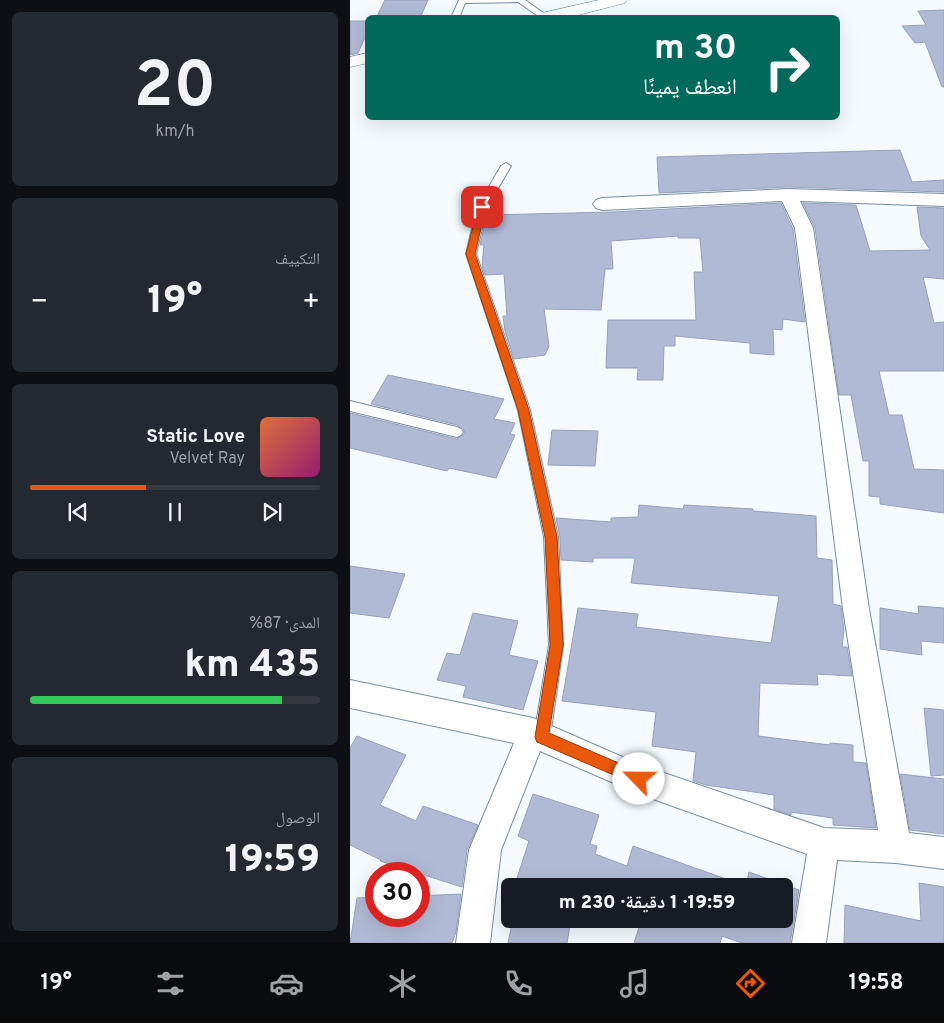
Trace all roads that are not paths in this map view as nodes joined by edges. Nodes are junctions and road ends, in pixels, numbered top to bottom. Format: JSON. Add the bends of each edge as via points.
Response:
{"nodes":[{"id":1,"x":619,"y":0,"type":"edge"},
{"id":2,"x":456,"y":15,"type":"edge"},
{"id":3,"x":541,"y":15,"type":"edge"},
{"id":4,"x":553,"y":15,"type":"edge"},
{"id":5,"x":365,"y":59,"type":"edge"},
{"id":6,"x":350,"y":62,"type":"edge"},
{"id":7,"x":506,"y":166,"type":"dead end"},
{"id":8,"x":788,"y":196,"type":"junction"},
{"id":9,"x":944,"y":200,"type":"edge"},
{"id":10,"x":602,"y":204,"type":"dead end"},
{"id":11,"x":350,"y":406,"type":"edge"},
{"id":12,"x":457,"y":432,"type":"dead end"},
{"id":13,"x":350,"y":694,"type":"edge"},
{"id":14,"x":537,"y":735,"type":"junction"},
{"id":15,"x":824,"y":844,"type":"junction"},
{"id":16,"x":896,"y":847,"type":"junction"},
{"id":17,"x":944,"y":853,"type":"edge"},
{"id":18,"x":473,"y":943,"type":"edge"},
{"id":19,"x":809,"y":943,"type":"edge"}],
"edges":[{"from":1,"to":4,"type":"main road"},
{"from":2,"to":3,"type":"lane","via":[[462,1],[520,0]]},
{"from":5,"to":6,"type":"main road"},
{"from":7,"to":14,"type":"lane","via":[[482,207],[471,254],[524,410],[551,537],[556,645]]},
{"from":8,"to":9,"type":"street"},
{"from":8,"to":10,"type":"street"},
{"from":8,"to":16,"type":"street","via":[[804,228],[856,609]]},
{"from":11,"to":12,"type":"lane"},
{"from":13,"to":14,"type":"street"},
{"from":14,"to":15,"type":"street","via":[[639,779]]},
{"from":14,"to":18,"type":"street","via":[[485,850]]},
{"from":15,"to":16,"type":"street"},
{"from":15,"to":19,"type":"street"},
{"from":16,"to":17,"type":"street"}]}
